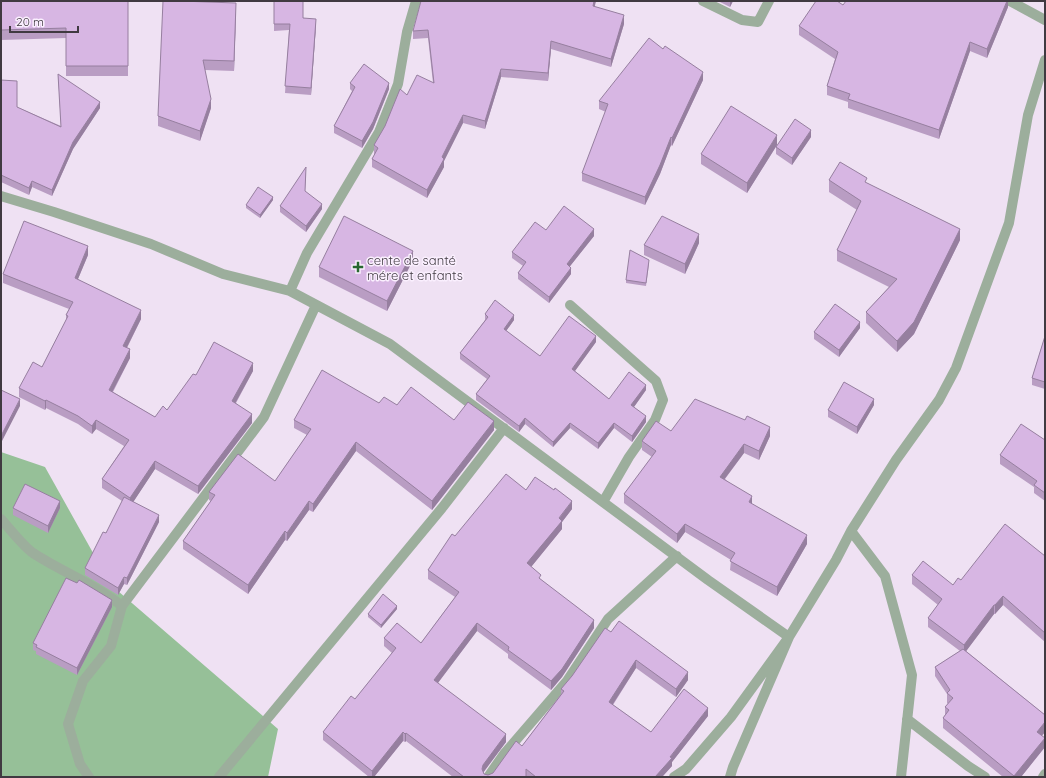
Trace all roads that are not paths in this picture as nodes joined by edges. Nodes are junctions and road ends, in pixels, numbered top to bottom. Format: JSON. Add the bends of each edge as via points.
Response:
{"nodes":[{"id":1,"x":416,"y":1,"type":"edge"},
{"id":2,"x":703,"y":1,"type":"edge"},
{"id":3,"x":769,"y":1,"type":"edge"},
{"id":4,"x":1010,"y":1,"type":"edge"},
{"id":5,"x":1045,"y":20,"type":"edge"},
{"id":6,"x":1045,"y":60,"type":"edge"},
{"id":7,"x":1,"y":196,"type":"edge"},
{"id":8,"x":290,"y":291,"type":"junction"},
{"id":9,"x":316,"y":304,"type":"junction"},
{"id":10,"x":570,"y":305,"type":"dead end"},
{"id":11,"x":504,"y":428,"type":"junction"},
{"id":12,"x":603,"y":502,"type":"junction"},
{"id":13,"x":1,"y":519,"type":"edge"},
{"id":14,"x":851,"y":532,"type":"junction"},
{"id":15,"x":677,"y":556,"type":"junction"},
{"id":16,"x":122,"y":606,"type":"junction"},
{"id":17,"x":789,"y":637,"type":"junction"},
{"id":18,"x":907,"y":719,"type":"junction"},
{"id":19,"x":1045,"y":774,"type":"edge"},
{"id":20,"x":89,"y":777,"type":"edge"},
{"id":21,"x":218,"y":777,"type":"edge"},
{"id":22,"x":488,"y":777,"type":"edge"},
{"id":23,"x":674,"y":777,"type":"edge"},
{"id":24,"x":730,"y":777,"type":"edge"},
{"id":25,"x":901,"y":777,"type":"edge"},
{"id":26,"x":985,"y":777,"type":"edge"},
{"id":27,"x":1043,"y":777,"type":"edge"}],
"edges":[{"from":1,"to":8,"type":"street","via":[[407,32],[398,84],[379,132],[306,252]]},
{"from":2,"to":3,"type":"street","via":[[742,20],[758,22]]},
{"from":4,"to":5,"type":"street"},
{"from":6,"to":14,"type":"street","via":[[1028,115],[1009,222],[956,368],[939,400],[896,460]]},
{"from":7,"to":8,"type":"street","via":[[151,244],[224,274]]},
{"from":8,"to":9,"type":"street"},
{"from":9,"to":11,"type":"street","via":[[390,344]]},
{"from":9,"to":16,"type":"street","via":[[264,417]]},
{"from":10,"to":12,"type":"street","via":[[656,381],[663,400],[655,420],[629,457]]},
{"from":11,"to":12,"type":"street"},
{"from":11,"to":21,"type":"street","via":[[442,508]]},
{"from":12,"to":15,"type":"street"},
{"from":13,"to":16,"type":"street","via":[[31,552],[111,597]]},
{"from":14,"to":17,"type":"street"},
{"from":14,"to":18,"type":"street","via":[[885,576],[912,675]]},
{"from":15,"to":17,"type":"street"},
{"from":15,"to":22,"type":"street","via":[[608,619],[567,681],[504,754]]},
{"from":16,"to":20,"type":"street","via":[[112,646],[83,681],[68,724],[80,764]]},
{"from":17,"to":23,"type":"street","via":[[731,716],[686,769]]},
{"from":17,"to":24,"type":"street"},
{"from":18,"to":25,"type":"street"},
{"from":18,"to":26,"type":"street"},
{"from":19,"to":27,"type":"street"}]}
